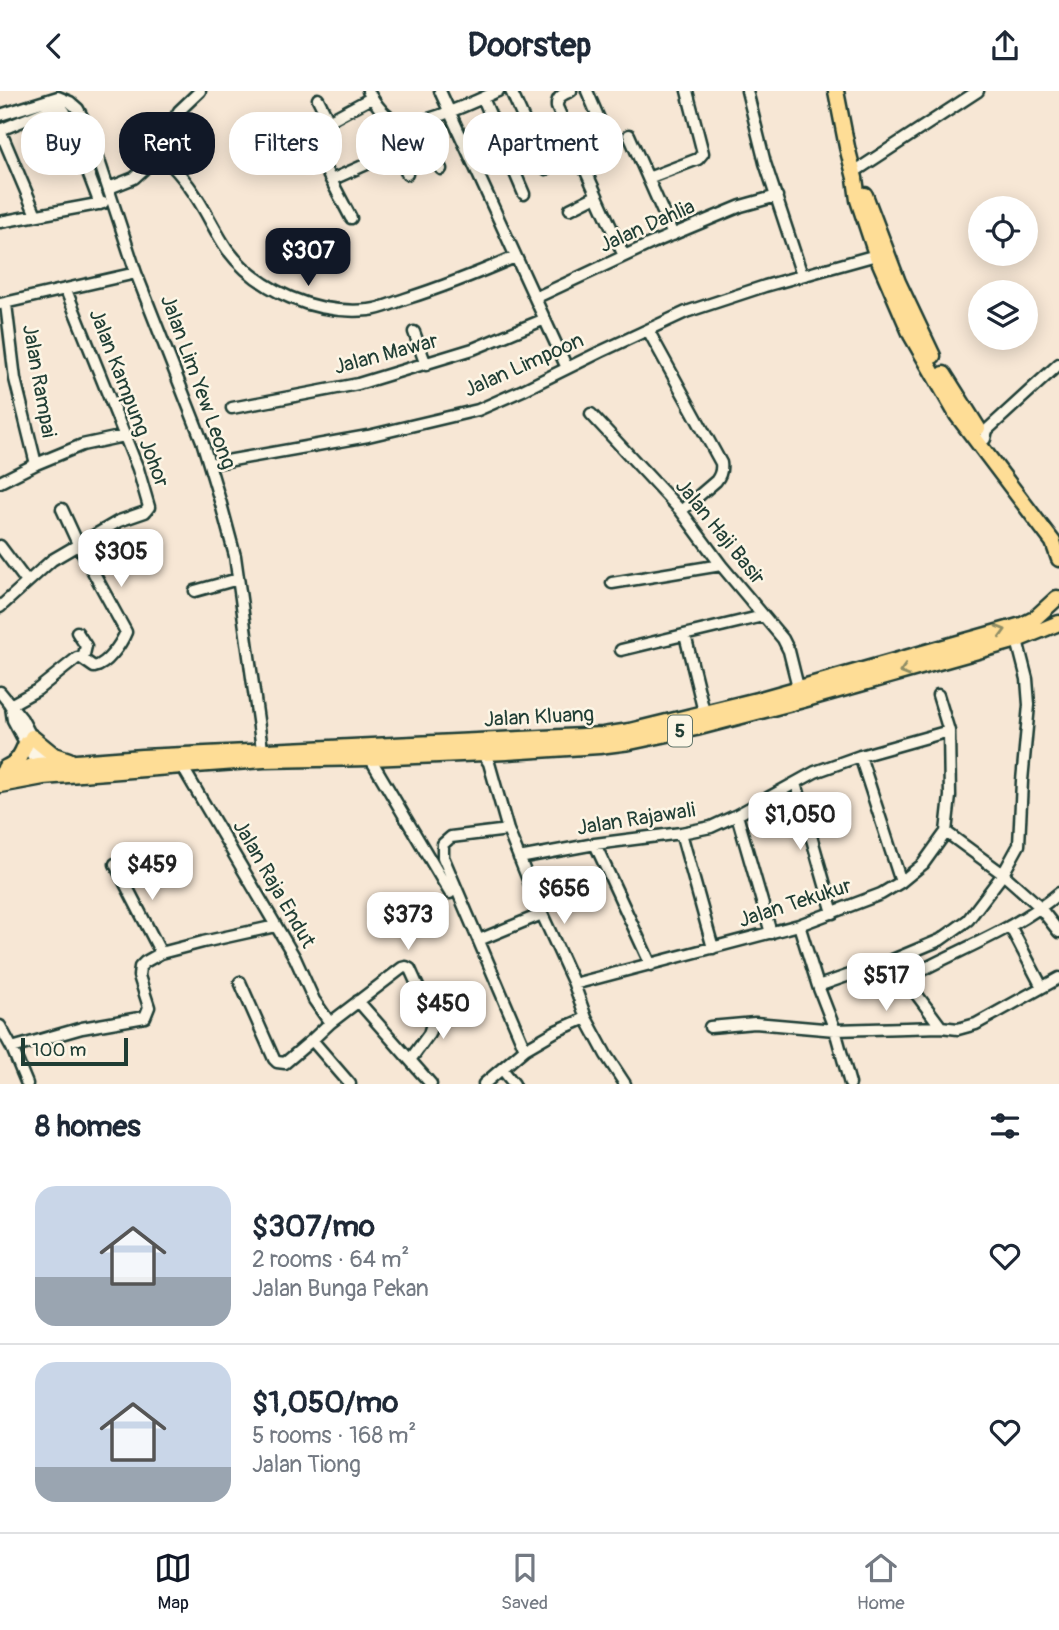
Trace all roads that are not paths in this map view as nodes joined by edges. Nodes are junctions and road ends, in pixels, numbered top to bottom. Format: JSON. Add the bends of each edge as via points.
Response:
{"nodes":[{"id":1,"x":200,"y":91,"type":"edge"},
{"id":2,"x":440,"y":91,"type":"edge"},
{"id":3,"x":498,"y":91,"type":"edge"},
{"id":4,"x":511,"y":91,"type":"edge"},
{"id":5,"x":587,"y":91,"type":"edge"},
{"id":6,"x":687,"y":91,"type":"edge"},
{"id":7,"x":747,"y":91,"type":"edge"},
{"id":8,"x":836,"y":91,"type":"edge"},
{"id":9,"x":978,"y":91,"type":"edge"},
{"id":10,"x":565,"y":92,"type":"edge"},
{"id":11,"x":370,"y":94,"type":"edge"},
{"id":12,"x":483,"y":98,"type":"junction"},
{"id":13,"x":318,"y":99,"type":"dead end"},
{"id":14,"x":178,"y":112,"type":"edge"},
{"id":15,"x":324,"y":112,"type":"edge"},
{"id":16,"x":342,"y":112,"type":"edge"},
{"id":17,"x":384,"y":112,"type":"edge"},
{"id":18,"x":450,"y":112,"type":"junction"},
{"id":19,"x":520,"y":112,"type":"edge"},
{"id":20,"x":596,"y":112,"type":"edge"},
{"id":21,"x":0,"y":115,"type":"edge"},
{"id":22,"x":0,"y":130,"type":"edge"},
{"id":23,"x":629,"y":135,"type":"dead end"},
{"id":24,"x":356,"y":169,"type":"edge"},
{"id":25,"x":138,"y":175,"type":"edge"},
{"id":26,"x":180,"y":175,"type":"edge"},
{"id":27,"x":328,"y":175,"type":"edge"},
{"id":28,"x":855,"y":175,"type":"junction"},
{"id":29,"x":648,"y":178,"type":"junction"},
{"id":30,"x":331,"y":180,"type":"junction"},
{"id":31,"x":109,"y":188,"type":"junction"},
{"id":32,"x":524,"y":194,"type":"dead end"},
{"id":33,"x":596,"y":196,"type":"junction"},
{"id":34,"x":777,"y":196,"type":"junction"},
{"id":35,"x":113,"y":202,"type":"junction"},
{"id":36,"x":100,"y":204,"type":"junction"},
{"id":37,"x":570,"y":209,"type":"dead end"},
{"id":38,"x":36,"y":215,"type":"junction"},
{"id":39,"x":351,"y":218,"type":"dead end"},
{"id":40,"x":0,"y":222,"type":"edge"},
{"id":41,"x":673,"y":235,"type":"junction"},
{"id":42,"x":881,"y":253,"type":"junction"},
{"id":43,"x":624,"y":256,"type":"junction"},
{"id":44,"x":515,"y":257,"type":"junction"},
{"id":45,"x":136,"y":273,"type":"junction"},
{"id":46,"x":802,"y":275,"type":"junction"},
{"id":47,"x":66,"y":290,"type":"junction"},
{"id":48,"x":535,"y":298,"type":"junction"},
{"id":49,"x":3,"y":304,"type":"edge"},
{"id":50,"x":545,"y":319,"type":"junction"},
{"id":51,"x":648,"y":330,"type":"junction"},
{"id":52,"x":414,"y":331,"type":"dead end"},
{"id":53,"x":1059,"y":364,"type":"edge"},
{"id":54,"x":426,"y":365,"type":"junction"},
{"id":55,"x":566,"y":368,"type":"junction"},
{"id":56,"x":232,"y":408,"type":"dead end"},
{"id":57,"x":591,"y":414,"type":"dead end"},
{"id":58,"x":1004,"y":414,"type":"junction"},
{"id":59,"x":969,"y":415,"type":"junction"},
{"id":60,"x":994,"y":420,"type":"junction"},
{"id":61,"x":979,"y":435,"type":"junction"},
{"id":62,"x":124,"y":436,"type":"junction"},
{"id":63,"x":36,"y":464,"type":"junction"},
{"id":64,"x":209,"y":464,"type":"junction"},
{"id":65,"x":0,"y":482,"type":"edge"},
{"id":66,"x":62,"y":509,"type":"dead end"},
{"id":67,"x":681,"y":512,"type":"junction"},
{"id":68,"x":1059,"y":534,"type":"edge"},
{"id":69,"x":78,"y":544,"type":"junction"},
{"id":70,"x":0,"y":546,"type":"edge"},
{"id":71,"x":1059,"y":559,"type":"edge"},
{"id":72,"x":721,"y":565,"type":"junction"},
{"id":73,"x":238,"y":579,"type":"junction"},
{"id":74,"x":27,"y":582,"type":"junction"},
{"id":75,"x":612,"y":583,"type":"dead end"},
{"id":76,"x":195,"y":591,"type":"dead end"},
{"id":77,"x":1058,"y":595,"type":"edge"},
{"id":78,"x":1,"y":604,"type":"edge"},
{"id":79,"x":763,"y":616,"type":"junction"},
{"id":80,"x":1059,"y":623,"type":"edge"},
{"id":81,"x":77,"y":632,"type":"dead end"},
{"id":82,"x":685,"y":635,"type":"junction"},
{"id":83,"x":1017,"y":640,"type":"junction"},
{"id":84,"x":621,"y":650,"type":"dead end"},
{"id":85,"x":83,"y":659,"type":"junction"},
{"id":86,"x":798,"y":687,"type":"junction"},
{"id":87,"x":844,"y":688,"type":"junction"},
{"id":88,"x":0,"y":692,"type":"edge"},
{"id":89,"x":938,"y":695,"type":"dead end"},
{"id":90,"x":10,"y":706,"type":"junction"},
{"id":91,"x":704,"y":712,"type":"junction"},
{"id":92,"x":949,"y":731,"type":"junction"},
{"id":93,"x":29,"y":740,"type":"junction"},
{"id":94,"x":507,"y":752,"type":"junction"},
{"id":95,"x":478,"y":753,"type":"junction"},
{"id":96,"x":263,"y":756,"type":"junction"},
{"id":97,"x":860,"y":756,"type":"junction"},
{"id":98,"x":370,"y":758,"type":"junction"},
{"id":99,"x":83,"y":762,"type":"junction"},
{"id":100,"x":182,"y":766,"type":"junction"},
{"id":101,"x":45,"y":771,"type":"junction"},
{"id":102,"x":0,"y":772,"type":"edge"},
{"id":103,"x":492,"y":773,"type":"junction"},
{"id":104,"x":796,"y":783,"type":"junction"},
{"id":105,"x":0,"y":786,"type":"edge"},
{"id":106,"x":737,"y":814,"type":"junction"},
{"id":107,"x":508,"y":830,"type":"junction"},
{"id":108,"x":946,"y":832,"type":"junction"},
{"id":109,"x":681,"y":833,"type":"junction"},
{"id":110,"x":595,"y":843,"type":"junction"},
{"id":111,"x":519,"y":858,"type":"junction"},
{"id":112,"x":115,"y":864,"type":"dead end"},
{"id":113,"x":1003,"y":874,"type":"junction"},
{"id":114,"x":901,"y":882,"type":"junction"},
{"id":115,"x":450,"y":893,"type":"dead end"},
{"id":116,"x":1059,"y":893,"type":"edge"},
{"id":117,"x":1042,"y":908,"type":"junction"},
{"id":118,"x":833,"y":913,"type":"junction"},
{"id":119,"x":542,"y":914,"type":"junction"},
{"id":120,"x":799,"y":925,"type":"junction"},
{"id":121,"x":276,"y":926,"type":"junction"},
{"id":122,"x":1010,"y":926,"type":"junction"},
{"id":123,"x":1059,"y":932,"type":"edge"},
{"id":124,"x":771,"y":933,"type":"junction"},
{"id":125,"x":478,"y":940,"type":"junction"},
{"id":126,"x":713,"y":948,"type":"junction"},
{"id":127,"x":161,"y":953,"type":"junction"},
{"id":128,"x":890,"y":961,"type":"junction"},
{"id":129,"x":651,"y":965,"type":"junction"},
{"id":130,"x":901,"y":973,"type":"junction"},
{"id":131,"x":1059,"y":978,"type":"edge"},
{"id":132,"x":240,"y":982,"type":"dead end"},
{"id":133,"x":574,"y":984,"type":"junction"},
{"id":134,"x":818,"y":986,"type":"junction"},
{"id":135,"x":1042,"y":987,"type":"junction"},
{"id":136,"x":358,"y":1001,"type":"junction"},
{"id":137,"x":586,"y":1017,"type":"junction"},
{"id":138,"x":330,"y":1023,"type":"junction"},
{"id":139,"x":0,"y":1026,"type":"edge"},
{"id":140,"x":710,"y":1027,"type":"dead end"},
{"id":141,"x":942,"y":1027,"type":"junction"},
{"id":142,"x":835,"y":1030,"type":"junction"},
{"id":143,"x":312,"y":1040,"type":"junction"},
{"id":144,"x":12,"y":1048,"type":"junction"},
{"id":145,"x":525,"y":1049,"type":"junction"},
{"id":146,"x":410,"y":1061,"type":"junction"},
{"id":147,"x":502,"y":1069,"type":"junction"},
{"id":148,"x":27,"y":1084,"type":"edge"},
{"id":149,"x":350,"y":1084,"type":"edge"},
{"id":150,"x":431,"y":1084,"type":"edge"},
{"id":151,"x":484,"y":1084,"type":"edge"},
{"id":152,"x":514,"y":1084,"type":"edge"},
{"id":153,"x":625,"y":1084,"type":"edge"},
{"id":154,"x":850,"y":1084,"type":"edge"}],
"edges":[{"from":1,"to":14,"type":"street"},
{"from":2,"to":18,"type":"street"},
{"from":3,"to":12,"type":"street"},
{"from":4,"to":19,"type":"street"},
{"from":5,"to":20,"type":"street"},
{"from":6,"to":29,"type":"street","via":[[702,156]]},
{"from":7,"to":34,"type":"street"},
{"from":8,"to":28,"type":"highway"},
{"from":9,"to":28,"type":"street"},
{"from":10,"to":33,"type":"street","via":[[556,101],[557,107]]},
{"from":11,"to":16,"type":"street"},
{"from":11,"to":17,"type":"street"},
{"from":12,"to":18,"type":"street"},
{"from":12,"to":32,"type":"street"},
{"from":13,"to":15,"type":"street"},
{"from":18,"to":44,"type":"street"},
{"from":21,"to":31,"type":"street","name":"Jalan Lim Yew Leong","via":[[58,97],[69,102],[89,130]]},
{"from":22,"to":36,"type":"street","via":[[62,108]]},
{"from":22,"to":38,"type":"street"},
{"from":23,"to":29,"type":"street"},
{"from":24,"to":30,"type":"street"},
{"from":25,"to":31,"type":"street"},
{"from":26,"to":44,"type":"street","via":[[228,250],[253,275],[308,305],[371,310],[455,283]]},
{"from":27,"to":30,"type":"street"},
{"from":28,"to":42,"type":"highway","via":[[858,199]]},
{"from":29,"to":41,"type":"street"},
{"from":30,"to":39,"type":"street"},
{"from":31,"to":35,"type":"street","name":"Jalan Lim Yew Leong"},
{"from":33,"to":37,"type":"street"},
{"from":33,"to":43,"type":"street"},
{"from":34,"to":41,"type":"street","name":"Jalan Dahlia"},
{"from":34,"to":46,"type":"street"},
{"from":35,"to":36,"type":"street"},
{"from":35,"to":45,"type":"street","name":"Jalan Lim Yew Leong"},
{"from":36,"to":38,"type":"street"},
{"from":38,"to":40,"type":"street"},
{"from":41,"to":43,"type":"street","name":"Jalan Dahlia"},
{"from":42,"to":46,"type":"street","name":"Jalan Limpoon"},
{"from":42,"to":59,"type":"highway","via":[[932,355]]},
{"from":42,"to":61,"type":"highway","via":[[918,348],[957,415]]},
{"from":43,"to":48,"type":"street","name":"Jalan Dahlia"},
{"from":44,"to":48,"type":"street"},
{"from":45,"to":47,"type":"street"},
{"from":45,"to":64,"type":"street","name":"Jalan Lim Yew Leong"},
{"from":46,"to":51,"type":"street","name":"Jalan Limpoon","via":[[685,312]]},
{"from":47,"to":49,"type":"street"},
{"from":47,"to":62,"type":"street","name":"Jalan Kampung Johor"},
{"from":48,"to":50,"type":"street"},
{"from":49,"to":63,"type":"street","name":"Jalan Rampai"},
{"from":50,"to":54,"type":"street","name":"Jalan Mawar"},
{"from":50,"to":55,"type":"street"},
{"from":51,"to":55,"type":"street","name":"Jalan Limpoon"},
{"from":51,"to":67,"type":"street","via":[[721,463],[716,481]]},
{"from":52,"to":54,"type":"street"},
{"from":53,"to":58,"type":"street"},
{"from":54,"to":56,"type":"street","name":"Jalan Mawar","via":[[358,384]]},
{"from":55,"to":64,"type":"street","name":"Jalan Limpoon","via":[[478,410],[368,436]]},
{"from":57,"to":67,"type":"street","name":"Jalan Haji Basir"},
{"from":58,"to":60,"type":"street"},
{"from":58,"to":61,"type":"street"},
{"from":59,"to":60,"type":"street","via":[[981,421]]},
{"from":59,"to":61,"type":"highway"},
{"from":60,"to":61,"type":"street"},
{"from":61,"to":68,"type":"highway"},
{"from":61,"to":71,"type":"highway","via":[[1053,542]]},
{"from":62,"to":63,"type":"street","via":[[82,445]]},
{"from":62,"to":69,"type":"street","name":"Jalan Kampung Johor","via":[[148,509]]},
{"from":63,"to":65,"type":"street"},
{"from":64,"to":73,"type":"street","name":"Jalan Lim Yew Leong"},
{"from":66,"to":69,"type":"street"},
{"from":67,"to":72,"type":"street","name":"Jalan Haji Basir"},
{"from":69,"to":74,"type":"street","name":"Jalan Kampung Johor","via":[[52,559]]},
{"from":69,"to":85,"type":"street","via":[[126,632],[98,667]]},
{"from":70,"to":74,"type":"street"},
{"from":72,"to":75,"type":"street"},
{"from":72,"to":79,"type":"street","name":"Jalan Haji Basir"},
{"from":73,"to":76,"type":"street"},
{"from":73,"to":96,"type":"street","name":"Jalan Lim Yew Leong"},
{"from":74,"to":78,"type":"street","name":"Jalan Kampung Johor"},
{"from":86,"to":77,"type":"highway","name":"Jalan Kluang","number":"5","one_way":true,"via":[[1023,625]]},
{"from":79,"to":82,"type":"street"},
{"from":79,"to":86,"type":"street","name":"Jalan Haji Basir","via":[[789,651]]},
{"from":80,"to":83,"type":"highway","name":"Jalan Kluang","number":"5"},
{"from":81,"to":85,"type":"street","via":[[86,646]]},
{"from":82,"to":84,"type":"street"},
{"from":82,"to":91,"type":"street"},
{"from":83,"to":87,"type":"highway","name":"Jalan Kluang","number":"5","one_way":true},
{"from":83,"to":113,"type":"street","via":[[1028,705],[1019,845]]},
{"from":85,"to":90,"type":"street","via":[[75,659]]},
{"from":86,"to":87,"type":"highway","via":[[806,693]]},
{"from":86,"to":91,"type":"highway","name":"Jalan Kluang","number":"5"},
{"from":87,"to":94,"type":"highway","name":"Jalan Kluang","number":"5","via":[[630,742]]},
{"from":88,"to":90,"type":"street"},
{"from":89,"to":92,"type":"street","name":"Jalan Tekukur"},
{"from":90,"to":93,"type":"street","via":[[13,720]]},
{"from":91,"to":96,"type":"highway","name":"Jalan Kluang","number":"5","via":[[603,735]]},
{"from":92,"to":97,"type":"street","name":"Jalan Rajawali"},
{"from":92,"to":108,"type":"street","name":"Jalan Tekukur"},
{"from":93,"to":99,"type":"highway","via":[[62,759]]},
{"from":93,"to":101,"type":"street"},
{"from":93,"to":102,"type":"highway","via":[[15,763]]},
{"from":94,"to":95,"type":"highway","name":"Jalan Kluang","number":"5"},
{"from":94,"to":103,"type":"street"},
{"from":95,"to":98,"type":"highway","name":"Jalan Kluang","number":"5"},
{"from":95,"to":103,"type":"street"},
{"from":96,"to":98,"type":"highway","name":"Jalan Kluang","number":"5"},
{"from":96,"to":99,"type":"highway","name":"Jalan Kluang","number":"5"},
{"from":96,"to":100,"type":"highway","name":"Jalan Kluang","number":"5"},
{"from":97,"to":104,"type":"street","name":"Jalan Rajawali"},
{"from":97,"to":114,"type":"street"},
{"from":98,"to":115,"type":"street"},
{"from":99,"to":101,"type":"highway","name":"Jalan Kluang","number":"5"},
{"from":100,"to":101,"type":"highway","name":"Jalan Kluang","number":"5"},
{"from":100,"to":121,"type":"street","name":"Jalan Raja Endut"},
{"from":101,"to":102,"type":"highway","name":"Jalan Kluang","number":"5"},
{"from":101,"to":105,"type":"highway","name":"Jalan Kluang","number":"5"},
{"from":103,"to":107,"type":"street"},
{"from":104,"to":106,"type":"street","name":"Jalan Rajawali"},
{"from":104,"to":118,"type":"street"},
{"from":106,"to":109,"type":"street","name":"Jalan Rajawali","via":[[711,827]]},
{"from":106,"to":124,"type":"street"},
{"from":107,"to":111,"type":"street"},
{"from":107,"to":125,"type":"street","via":[[451,837],[442,849]]},
{"from":108,"to":113,"type":"street"},
{"from":108,"to":114,"type":"street","name":"Jalan Tekukur","via":[[923,864]]},
{"from":109,"to":110,"type":"street","name":"Jalan Rajawali"},
{"from":109,"to":126,"type":"street"},
{"from":110,"to":111,"type":"street","name":"Jalan Rajawali"},
{"from":110,"to":129,"type":"street"},
{"from":111,"to":119,"type":"street"},
{"from":112,"to":127,"type":"street"},
{"from":113,"to":117,"type":"street"},
{"from":113,"to":128,"type":"street","via":[[968,920],[940,940]]},
{"from":114,"to":118,"type":"street","name":"Jalan Tekukur"},
{"from":116,"to":117,"type":"street"},
{"from":117,"to":122,"type":"street"},
{"from":117,"to":123,"type":"street"},
{"from":118,"to":120,"type":"street","name":"Jalan Tekukur"},
{"from":119,"to":125,"type":"street"},
{"from":119,"to":133,"type":"street"},
{"from":120,"to":124,"type":"street","name":"Jalan Tekukur"},
{"from":120,"to":134,"type":"street"},
{"from":121,"to":127,"type":"street"},
{"from":121,"to":138,"type":"street","name":"Jalan Raja Endut"},
{"from":122,"to":130,"type":"street","via":[[922,970]]},
{"from":122,"to":135,"type":"street"},
{"from":124,"to":126,"type":"street","name":"Jalan Tekukur"},
{"from":125,"to":145,"type":"street"},
{"from":126,"to":129,"type":"street","name":"Jalan Tekukur"},
{"from":127,"to":144,"type":"street","via":[[140,967],[149,1007],[145,1017],[82,1028]]},
{"from":128,"to":130,"type":"street"},
{"from":128,"to":134,"type":"street"},
{"from":129,"to":133,"type":"street","name":"Jalan Tekukur"},
{"from":130,"to":141,"type":"street"},
{"from":131,"to":135,"type":"street"},
{"from":132,"to":143,"type":"street","via":[[277,1062],[285,1063]]},
{"from":133,"to":137,"type":"street"},
{"from":134,"to":142,"type":"street"},
{"from":135,"to":141,"type":"street","via":[[968,1027]]},
{"from":136,"to":138,"type":"street"},
{"from":136,"to":146,"type":"street"},
{"from":136,"to":146,"type":"street","via":[[401,968],[410,969],[433,1020]]},
{"from":137,"to":145,"type":"street"},
{"from":137,"to":153,"type":"street"},
{"from":138,"to":143,"type":"street"},
{"from":139,"to":144,"type":"street"},
{"from":140,"to":142,"type":"street","via":[[755,1023]]},
{"from":141,"to":142,"type":"street"},
{"from":142,"to":154,"type":"street"},
{"from":143,"to":149,"type":"street"},
{"from":144,"to":148,"type":"street"},
{"from":145,"to":147,"type":"street"},
{"from":146,"to":150,"type":"street"},
{"from":147,"to":151,"type":"street"},
{"from":147,"to":152,"type":"street"}]}
